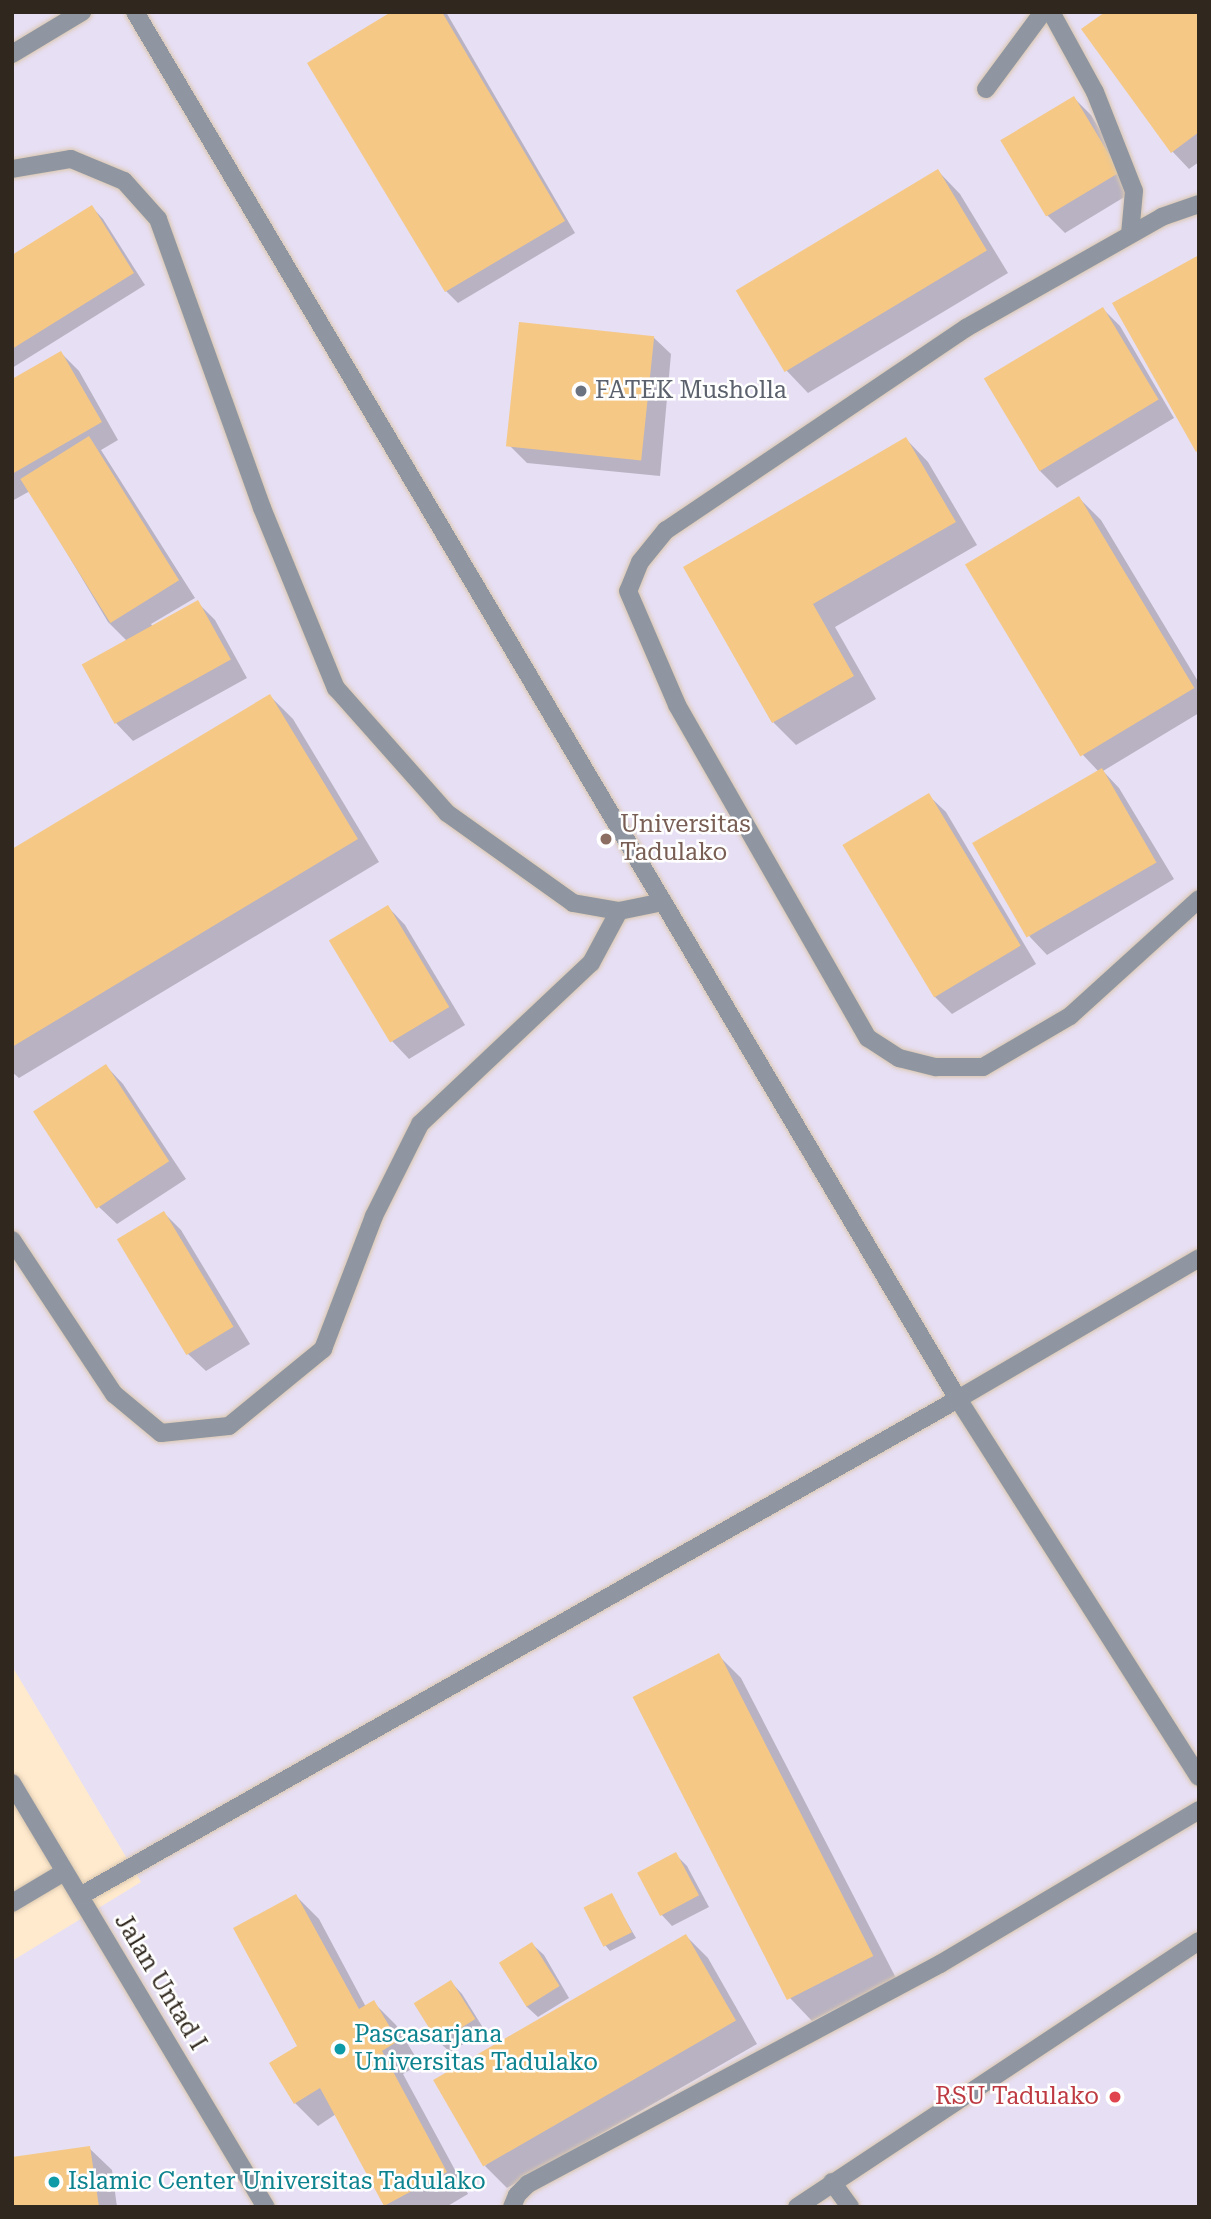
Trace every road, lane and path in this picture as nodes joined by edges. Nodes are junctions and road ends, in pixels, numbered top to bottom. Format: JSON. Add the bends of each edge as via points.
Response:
{"nodes":[{"id":1,"x":82,"y":12,"type":"edge"},
{"id":2,"x":135,"y":12,"type":"edge"},
{"id":3,"x":1043,"y":12,"type":"edge"},
{"id":4,"x":1051,"y":12,"type":"edge"},
{"id":5,"x":12,"y":54,"type":"edge"},
{"id":6,"x":986,"y":89,"type":"dead end"},
{"id":7,"x":12,"y":169,"type":"edge"},
{"id":8,"x":1199,"y":204,"type":"edge"},
{"id":9,"x":1130,"y":234,"type":"junction"},
{"id":10,"x":1199,"y":899,"type":"edge"},
{"id":11,"x":663,"y":902,"type":"junction"},
{"id":12,"x":619,"y":911,"type":"junction"},
{"id":13,"x":12,"y":1240,"type":"edge"},
{"id":14,"x":1199,"y":1258,"type":"edge"},
{"id":15,"x":958,"y":1399,"type":"junction"},
{"id":16,"x":1199,"y":1777,"type":"edge"},
{"id":17,"x":12,"y":1783,"type":"edge"},
{"id":18,"x":1199,"y":1810,"type":"edge"},
{"id":19,"x":64,"y":1872,"type":"junction"},
{"id":20,"x":80,"y":1896,"type":"junction"},
{"id":21,"x":12,"y":1903,"type":"edge"},
{"id":22,"x":1199,"y":1941,"type":"edge"},
{"id":23,"x":832,"y":2182,"type":"junction"},
{"id":24,"x":267,"y":2207,"type":"edge"},
{"id":25,"x":512,"y":2207,"type":"edge"},
{"id":26,"x":797,"y":2207,"type":"edge"},
{"id":27,"x":850,"y":2207,"type":"edge"}],
"edges":[{"from":1,"to":5,"type":"street"},
{"from":2,"to":11,"type":"street"},
{"from":3,"to":6,"type":"street"},
{"from":4,"to":9,"type":"street","via":[[1096,92],[1134,191]]},
{"from":7,"to":12,"type":"street","via":[[71,159],[124,181],[158,219],[262,508],[336,688],[447,813],[573,903]]},
{"from":8,"to":9,"type":"street"},
{"from":9,"to":10,"type":"street","via":[[966,328],[666,530],[639,562],[628,592],[677,705],[861,1026],[868,1038],[899,1058],[936,1067],[983,1067],[1070,1016]]},
{"from":11,"to":12,"type":"street"},
{"from":11,"to":15,"type":"street"},
{"from":12,"to":13,"type":"street","via":[[591,963],[420,1124],[374,1216],[323,1349],[229,1426],[161,1433],[114,1394]]},
{"from":14,"to":15,"type":"street"},
{"from":15,"to":16,"type":"street"},
{"from":15,"to":20,"type":"street"},
{"from":17,"to":19,"type":"street","name":"Jalan Untad I"},
{"from":18,"to":25,"type":"street","via":[[940,1964],[528,2184]]},
{"from":19,"to":20,"type":"street","name":"Jalan Untad I"},
{"from":19,"to":21,"type":"street"},
{"from":20,"to":24,"type":"street","name":"Jalan Untad I"},
{"from":22,"to":23,"type":"street"},
{"from":23,"to":26,"type":"street"},
{"from":23,"to":27,"type":"street"}]}
